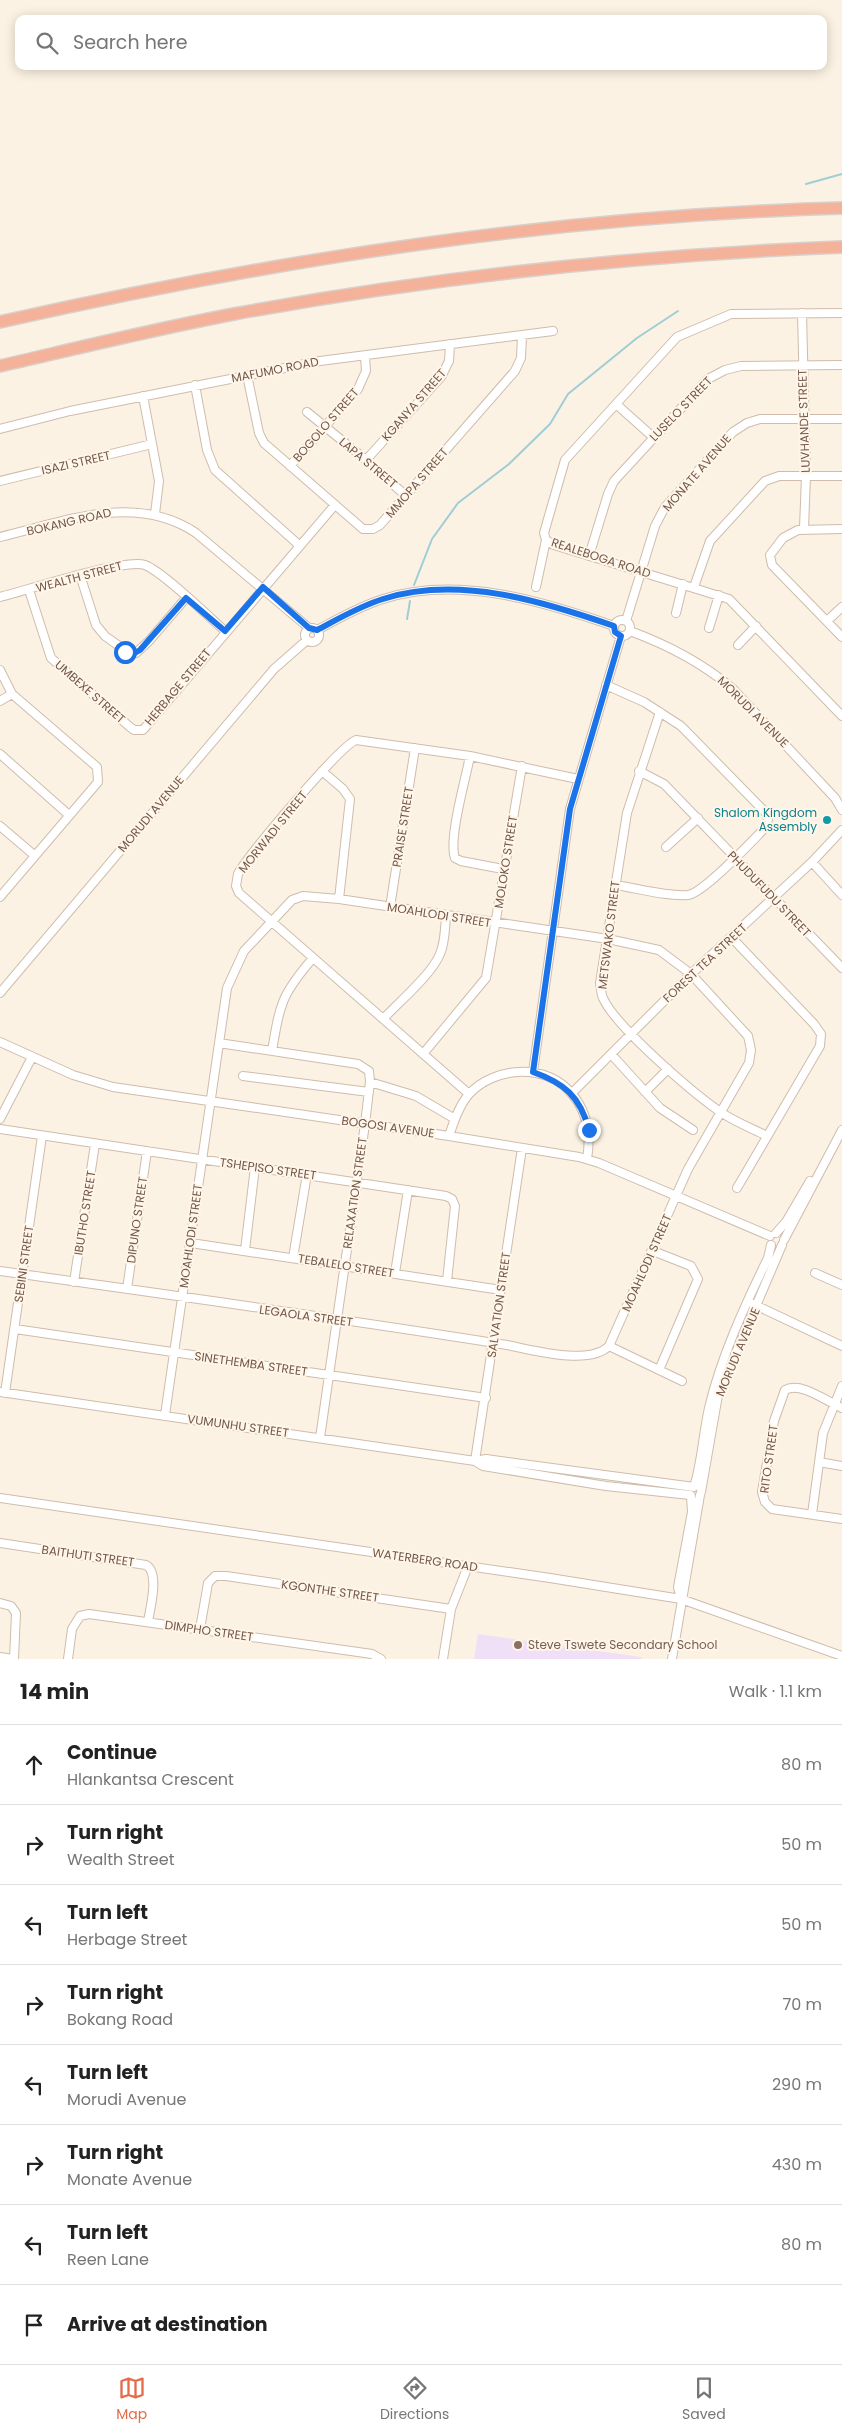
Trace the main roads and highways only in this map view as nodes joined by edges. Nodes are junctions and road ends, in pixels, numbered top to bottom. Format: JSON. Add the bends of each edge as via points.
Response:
{"nodes":[{"id":1,"x":842,"y":208,"type":"edge"},
{"id":2,"x":842,"y":247,"type":"edge"},
{"id":3,"x":0,"y":322,"type":"edge"},
{"id":4,"x":0,"y":366,"type":"edge"}],
"edges":[{"from":1,"to":3,"type":"highway","via":[[744,211],[450,238],[231,273]]},
{"from":2,"to":4,"type":"highway","via":[[588,265],[351,295],[225,316]]}]}
